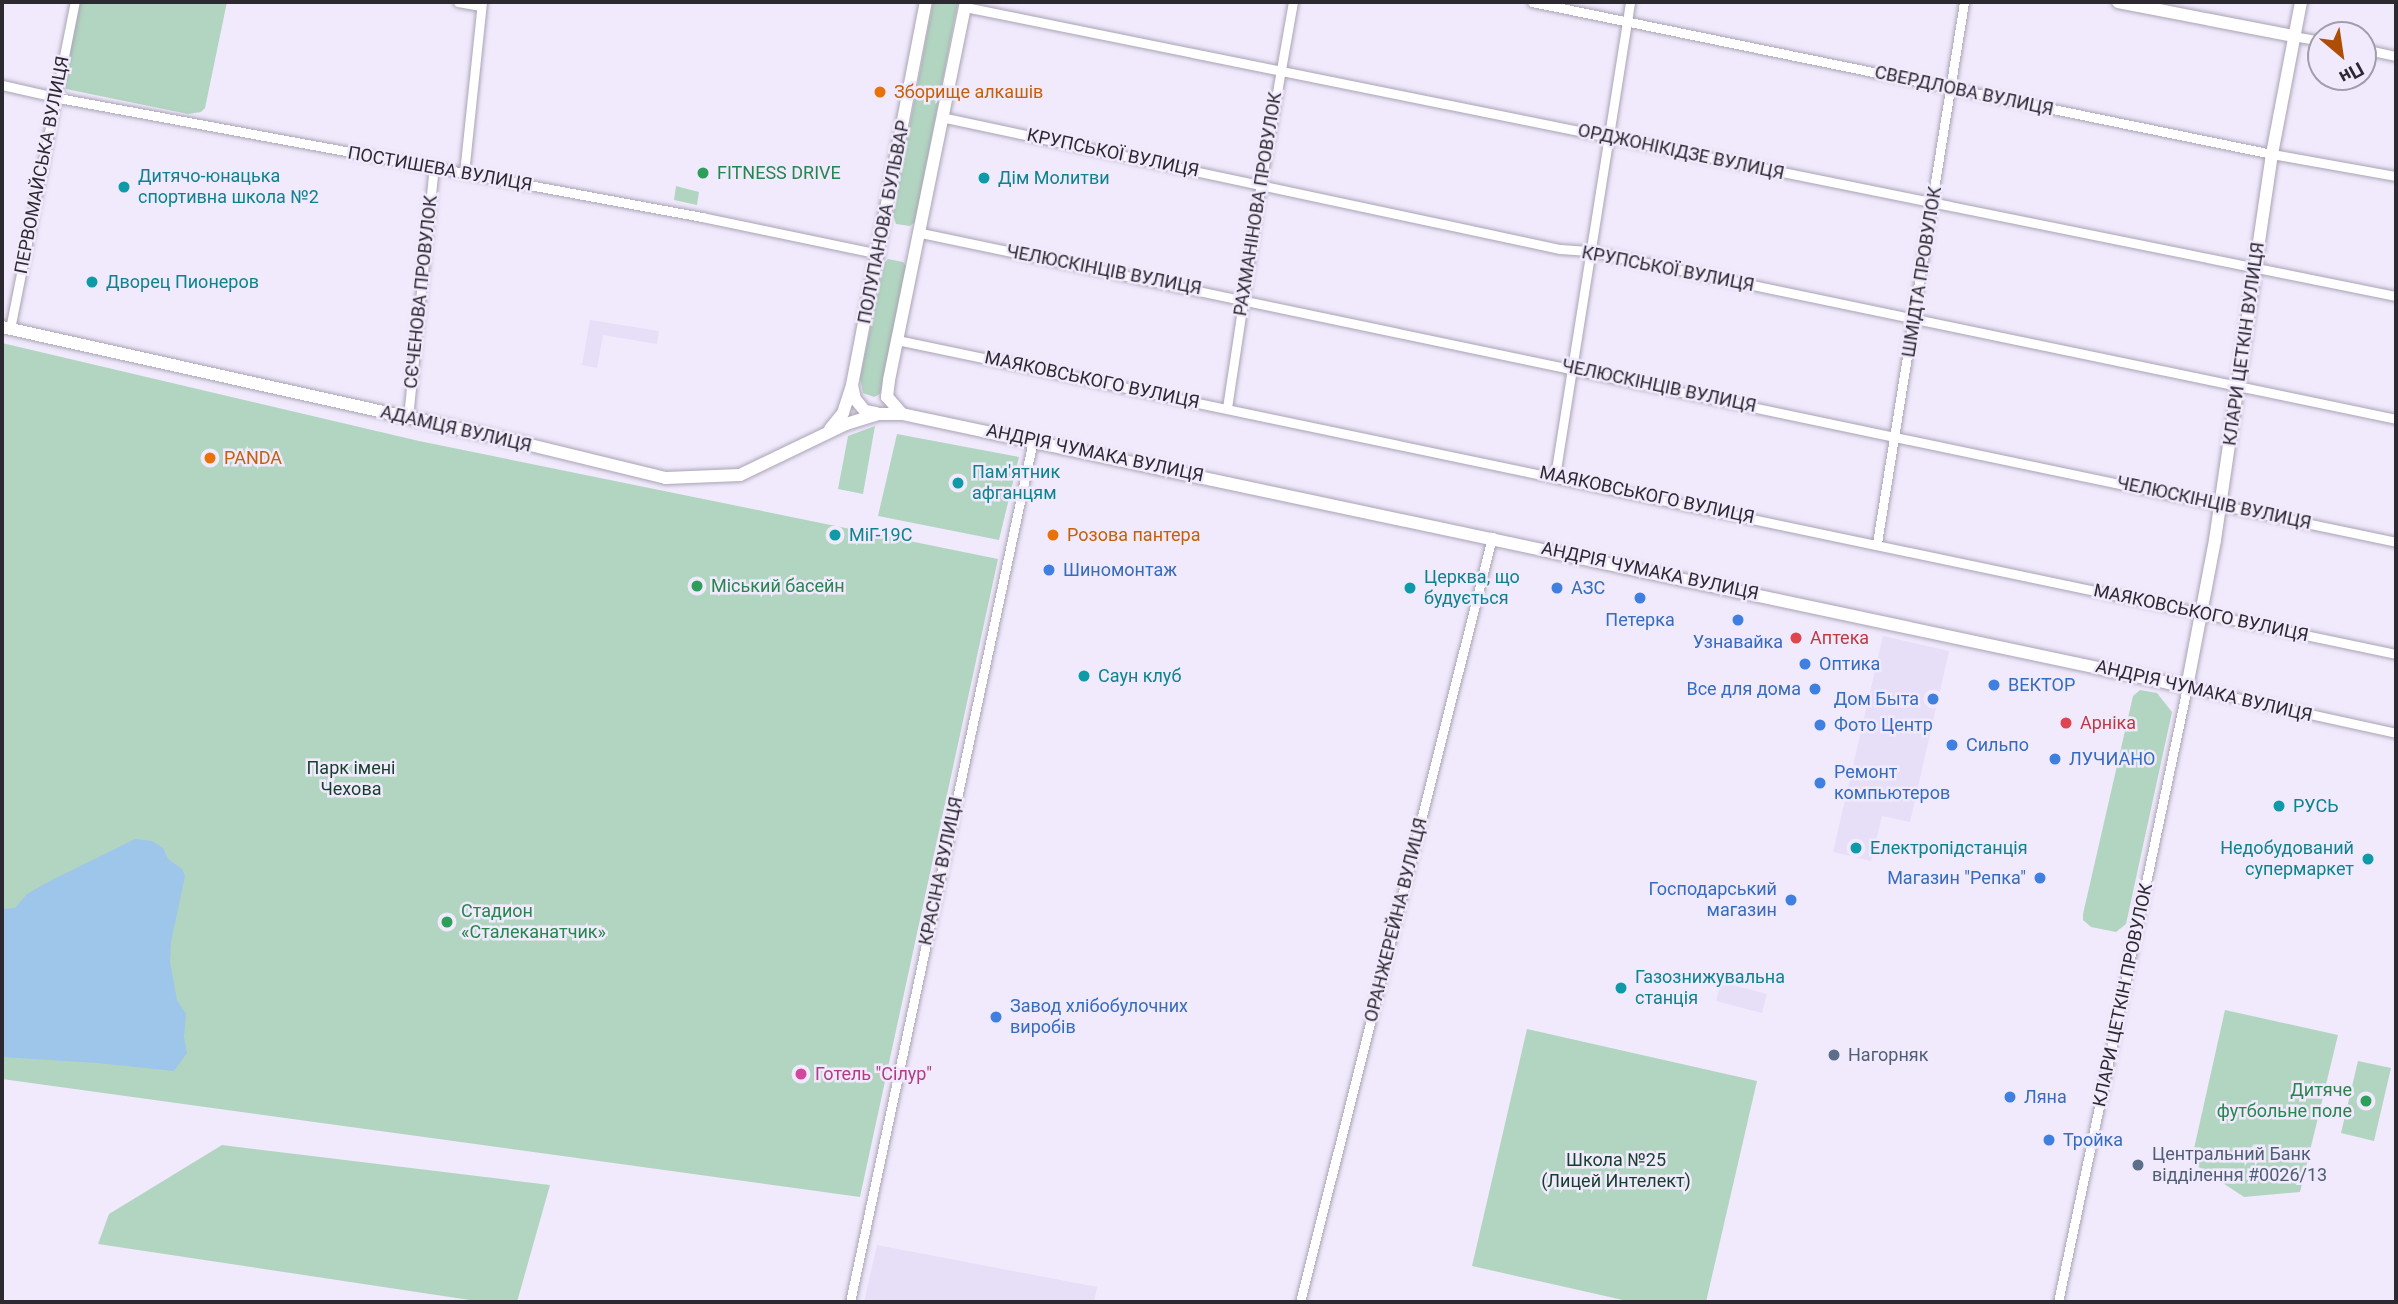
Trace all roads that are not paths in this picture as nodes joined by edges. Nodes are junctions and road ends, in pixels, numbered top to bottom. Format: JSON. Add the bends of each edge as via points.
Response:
{"nodes":[{"id":1,"x":75,"y":2,"type":"edge"},
{"id":2,"x":458,"y":2,"type":"edge"},
{"id":3,"x":926,"y":2,"type":"edge"},
{"id":4,"x":1293,"y":2,"type":"edge"},
{"id":5,"x":1532,"y":2,"type":"edge"},
{"id":6,"x":1630,"y":2,"type":"edge"},
{"id":7,"x":1964,"y":2,"type":"edge"},
{"id":8,"x":2118,"y":2,"type":"edge"},
{"id":9,"x":2301,"y":2,"type":"edge"},
{"id":10,"x":481,"y":4,"type":"edge"},
{"id":11,"x":965,"y":5,"type":"edge"},
{"id":12,"x":1627,"y":21,"type":"junction"},
{"id":13,"x":2293,"y":36,"type":"junction"},
{"id":14,"x":2307,"y":38,"type":"edge"},
{"id":15,"x":2377,"y":52,"type":"edge"},
{"id":16,"x":2396,"y":56,"type":"edge"},
{"id":17,"x":1280,"y":70,"type":"junction"},
{"id":18,"x":2,"y":85,"type":"edge"},
{"id":19,"x":1949,"y":88,"type":"junction"},
{"id":20,"x":57,"y":97,"type":"junction"},
{"id":21,"x":941,"y":117,"type":"junction"},
{"id":22,"x":1607,"y":136,"type":"junction"},
{"id":23,"x":2272,"y":154,"type":"junction"},
{"id":24,"x":434,"y":167,"type":"junction"},
{"id":25,"x":464,"y":173,"type":"junction"},
{"id":26,"x":2396,"y":176,"type":"edge"},
{"id":27,"x":1261,"y":183,"type":"junction"},
{"id":28,"x":1933,"y":203,"type":"junction"},
{"id":29,"x":921,"y":233,"type":"junction"},
{"id":30,"x":1589,"y":251,"type":"junction"},
{"id":31,"x":878,"y":254,"type":"junction"},
{"id":32,"x":2255,"y":268,"type":"junction"},
{"id":33,"x":2396,"y":296,"type":"edge"},
{"id":34,"x":1242,"y":298,"type":"junction"},
{"id":35,"x":1915,"y":320,"type":"junction"},
{"id":36,"x":6,"y":328,"type":"edge"},
{"id":37,"x":897,"y":340,"type":"junction"},
{"id":38,"x":1570,"y":367,"type":"junction"},
{"id":39,"x":852,"y":385,"type":"junction"},
{"id":40,"x":2239,"y":387,"type":"junction"},
{"id":41,"x":1227,"y":408,"type":"junction"},
{"id":42,"x":879,"y":414,"type":"junction"},
{"id":43,"x":902,"y":414,"type":"junction"},
{"id":44,"x":408,"y":418,"type":"junction"},
{"id":45,"x":2396,"y":419,"type":"edge"},
{"id":46,"x":1894,"y":435,"type":"junction"},
{"id":47,"x":825,"y":436,"type":"junction"},
{"id":48,"x":1033,"y":440,"type":"junction"},
{"id":49,"x":1555,"y":476,"type":"junction"},
{"id":50,"x":2220,"y":504,"type":"junction"},
{"id":51,"x":1492,"y":537,"type":"junction"},
{"id":52,"x":2396,"y":542,"type":"edge"},
{"id":53,"x":1877,"y":543,"type":"junction"},
{"id":54,"x":2202,"y":613,"type":"junction"},
{"id":55,"x":2396,"y":654,"type":"edge"},
{"id":56,"x":2187,"y":687,"type":"junction"},
{"id":57,"x":2396,"y":733,"type":"edge"},
{"id":58,"x":850,"y":1302,"type":"edge"},
{"id":59,"x":1300,"y":1302,"type":"edge"},
{"id":60,"x":2058,"y":1302,"type":"edge"}],
"edges":[{"from":1,"to":20,"type":"street","name":"ПЕРВОМАЙСЬКА ВУЛИЦЯ"},
{"from":2,"to":10,"type":"street"},
{"from":3,"to":31,"type":"street","name":"ПОЛУПАНОВА БУЛЬВАР"},
{"from":4,"to":17,"type":"street","name":"РАХМАНІНОВА ПРОВУЛОК"},
{"from":5,"to":12,"type":"street","name":"СВЕРДЛОВА ВУЛИЦЯ"},
{"from":6,"to":12,"type":"street"},
{"from":7,"to":19,"type":"street","name":"ШМІДТА ПРОВУЛОК"},
{"from":8,"to":13,"type":"street"},
{"from":9,"to":13,"type":"street","name":"КЛАРИ ЦЕТКІН ВУЛИЦЯ"},
{"from":10,"to":25,"type":"street"},
{"from":11,"to":17,"type":"street","name":"ОРДЖОНІКІДЗЕ ВУЛИЦЯ"},
{"from":11,"to":21,"type":"street","name":"ПОЛУПАНОВА БУЛЬВАР"},
{"from":12,"to":19,"type":"street","name":"СВЕРДЛОВА ВУЛИЦЯ"},
{"from":12,"to":22,"type":"street"},
{"from":13,"to":14,"type":"street"},
{"from":13,"to":23,"type":"street","name":"КЛАРИ ЦЕТКІН ВУЛИЦЯ"},
{"from":15,"to":16,"type":"street"},
{"from":17,"to":22,"type":"street","name":"ОРДЖОНІКІДЗЕ ВУЛИЦЯ"},
{"from":17,"to":27,"type":"street","name":"РАХМАНІНОВА ПРОВУЛОК"},
{"from":18,"to":20,"type":"street","name":"ПОСТИШЕВА ВУЛИЦЯ"},
{"from":19,"to":23,"type":"street","name":"СВЕРДЛОВА ВУЛИЦЯ"},
{"from":19,"to":28,"type":"street","name":"ШМІДТА ПРОВУЛОК"},
{"from":20,"to":24,"type":"street","name":"ПОСТИШЕВА ВУЛИЦЯ"},
{"from":20,"to":36,"type":"street","name":"ПЕРВОМАЙСЬКА ВУЛИЦЯ"},
{"from":21,"to":27,"type":"street","name":"КРУПСЬКОЇ ВУЛИЦЯ"},
{"from":21,"to":29,"type":"street","name":"ПОЛУПАНОВА БУЛЬВАР"},
{"from":22,"to":28,"type":"street","name":"ОРДЖОНІКІДЗЕ ВУЛИЦЯ"},
{"from":22,"to":30,"type":"street"},
{"from":23,"to":26,"type":"street","name":"СВЕРДЛОВА ВУЛИЦЯ"},
{"from":23,"to":32,"type":"street","name":"КЛАРИ ЦЕТКІН ВУЛИЦЯ"},
{"from":24,"to":25,"type":"street","name":"ПОСТИШЕВА ВУЛИЦЯ"},
{"from":24,"to":44,"type":"street","name":"СЄЧЕНОВА ПРОВУЛОК"},
{"from":25,"to":31,"type":"street","name":"ПОСТИШЕВА ВУЛИЦЯ"},
{"from":27,"to":30,"type":"street","name":"КРУПСЬКОЇ ВУЛИЦЯ","via":[[1560,249]]},
{"from":27,"to":34,"type":"street","name":"РАХМАНІНОВА ПРОВУЛОК"},
{"from":28,"to":32,"type":"street","name":"ОРДЖОНІКІДЗЕ ВУЛИЦЯ"},
{"from":28,"to":35,"type":"street","name":"ШМІДТА ПРОВУЛОК"},
{"from":29,"to":34,"type":"street","name":"ЧЕЛЮСКІНЦІВ ВУЛИЦЯ"},
{"from":29,"to":37,"type":"street","name":"ПОЛУПАНОВА БУЛЬВАР"},
{"from":30,"to":35,"type":"street","name":"КРУПСЬКОЇ ВУЛИЦЯ"},
{"from":30,"to":38,"type":"street"},
{"from":31,"to":39,"type":"street","name":"ПОЛУПАНОВА БУЛЬВАР"},
{"from":32,"to":33,"type":"street","name":"ОРДЖОНІКІДЗЕ ВУЛИЦЯ"},
{"from":32,"to":40,"type":"street","name":"КЛАРИ ЦЕТКІН ВУЛИЦЯ"},
{"from":34,"to":38,"type":"street","name":"ЧЕЛЮСКІНЦІВ ВУЛИЦЯ"},
{"from":34,"to":41,"type":"street","name":"РАХМАНІНОВА ПРОВУЛОК"},
{"from":35,"to":40,"type":"street","name":"КРУПСЬКОЇ ВУЛИЦЯ"},
{"from":35,"to":46,"type":"street","name":"ШМІДТА ПРОВУЛОК"},
{"from":36,"to":44,"type":"street","name":"АДАМЦЯ ВУЛИЦЯ"},
{"from":37,"to":41,"type":"street","name":"МАЯКОВСЬКОГО ВУЛИЦЯ"},
{"from":37,"to":43,"type":"street","name":"ПОЛУПАНОВА БУЛЬВАР","via":[[887,397]]},
{"from":38,"to":46,"type":"street","name":"ЧЕЛЮСКІНЦІВ ВУЛИЦЯ"},
{"from":38,"to":49,"type":"street"},
{"from":39,"to":42,"type":"street","via":[[865,411]]},
{"from":39,"to":47,"type":"street","name":"ПОЛУПАНОВА БУЛЬВАР","via":[[843,413]]},
{"from":40,"to":45,"type":"street","name":"КРУПСЬКОЇ ВУЛИЦЯ"},
{"from":40,"to":50,"type":"street","name":"КЛАРИ ЦЕТКІН ВУЛИЦЯ"},
{"from":41,"to":49,"type":"street","name":"МАЯКОВСЬКОГО ВУЛИЦЯ"},
{"from":42,"to":43,"type":"street","name":"АДАМЦЯ ВУЛИЦЯ"},
{"from":42,"to":47,"type":"street","name":"АДАМЦЯ ВУЛИЦЯ"},
{"from":43,"to":48,"type":"street","name":"АНДРІЯ ЧУМАКА ВУЛИЦЯ"},
{"from":44,"to":47,"type":"street","name":"АДАМЦЯ ВУЛИЦЯ","via":[[666,478],[740,475]]},
{"from":46,"to":50,"type":"street","name":"ЧЕЛЮСКІНЦІВ ВУЛИЦЯ"},
{"from":46,"to":53,"type":"street","name":"ШМІДТА ПРОВУЛОК"},
{"from":48,"to":51,"type":"street","name":"АНДРІЯ ЧУМАКА ВУЛИЦЯ"},
{"from":48,"to":58,"type":"street","name":"КРАСІНА ВУЛИЦЯ"},
{"from":49,"to":53,"type":"street","name":"МАЯКОВСЬКОГО ВУЛИЦЯ"},
{"from":50,"to":52,"type":"street","name":"ЧЕЛЮСКІНЦІВ ВУЛИЦЯ"},
{"from":50,"to":54,"type":"street","name":"КЛАРИ ЦЕТКІН ВУЛИЦЯ"},
{"from":51,"to":56,"type":"street","name":"АНДРІЯ ЧУМАКА ВУЛИЦЯ"},
{"from":51,"to":59,"type":"street","name":"ОРАНЖЕРЕЙНА ВУЛИЦЯ"},
{"from":53,"to":54,"type":"street","name":"МАЯКОВСЬКОГО ВУЛИЦЯ"},
{"from":54,"to":55,"type":"street","name":"МАЯКОВСЬКОГО ВУЛИЦЯ"},
{"from":54,"to":56,"type":"street","name":"КЛАРИ ЦЕТКІН ВУЛИЦЯ"},
{"from":56,"to":57,"type":"street","name":"АНДРІЯ ЧУМАКА ВУЛИЦЯ"},
{"from":56,"to":60,"type":"street","name":"КЛАРИ ЦЕТКІН ПРОВУЛОК"}]}
